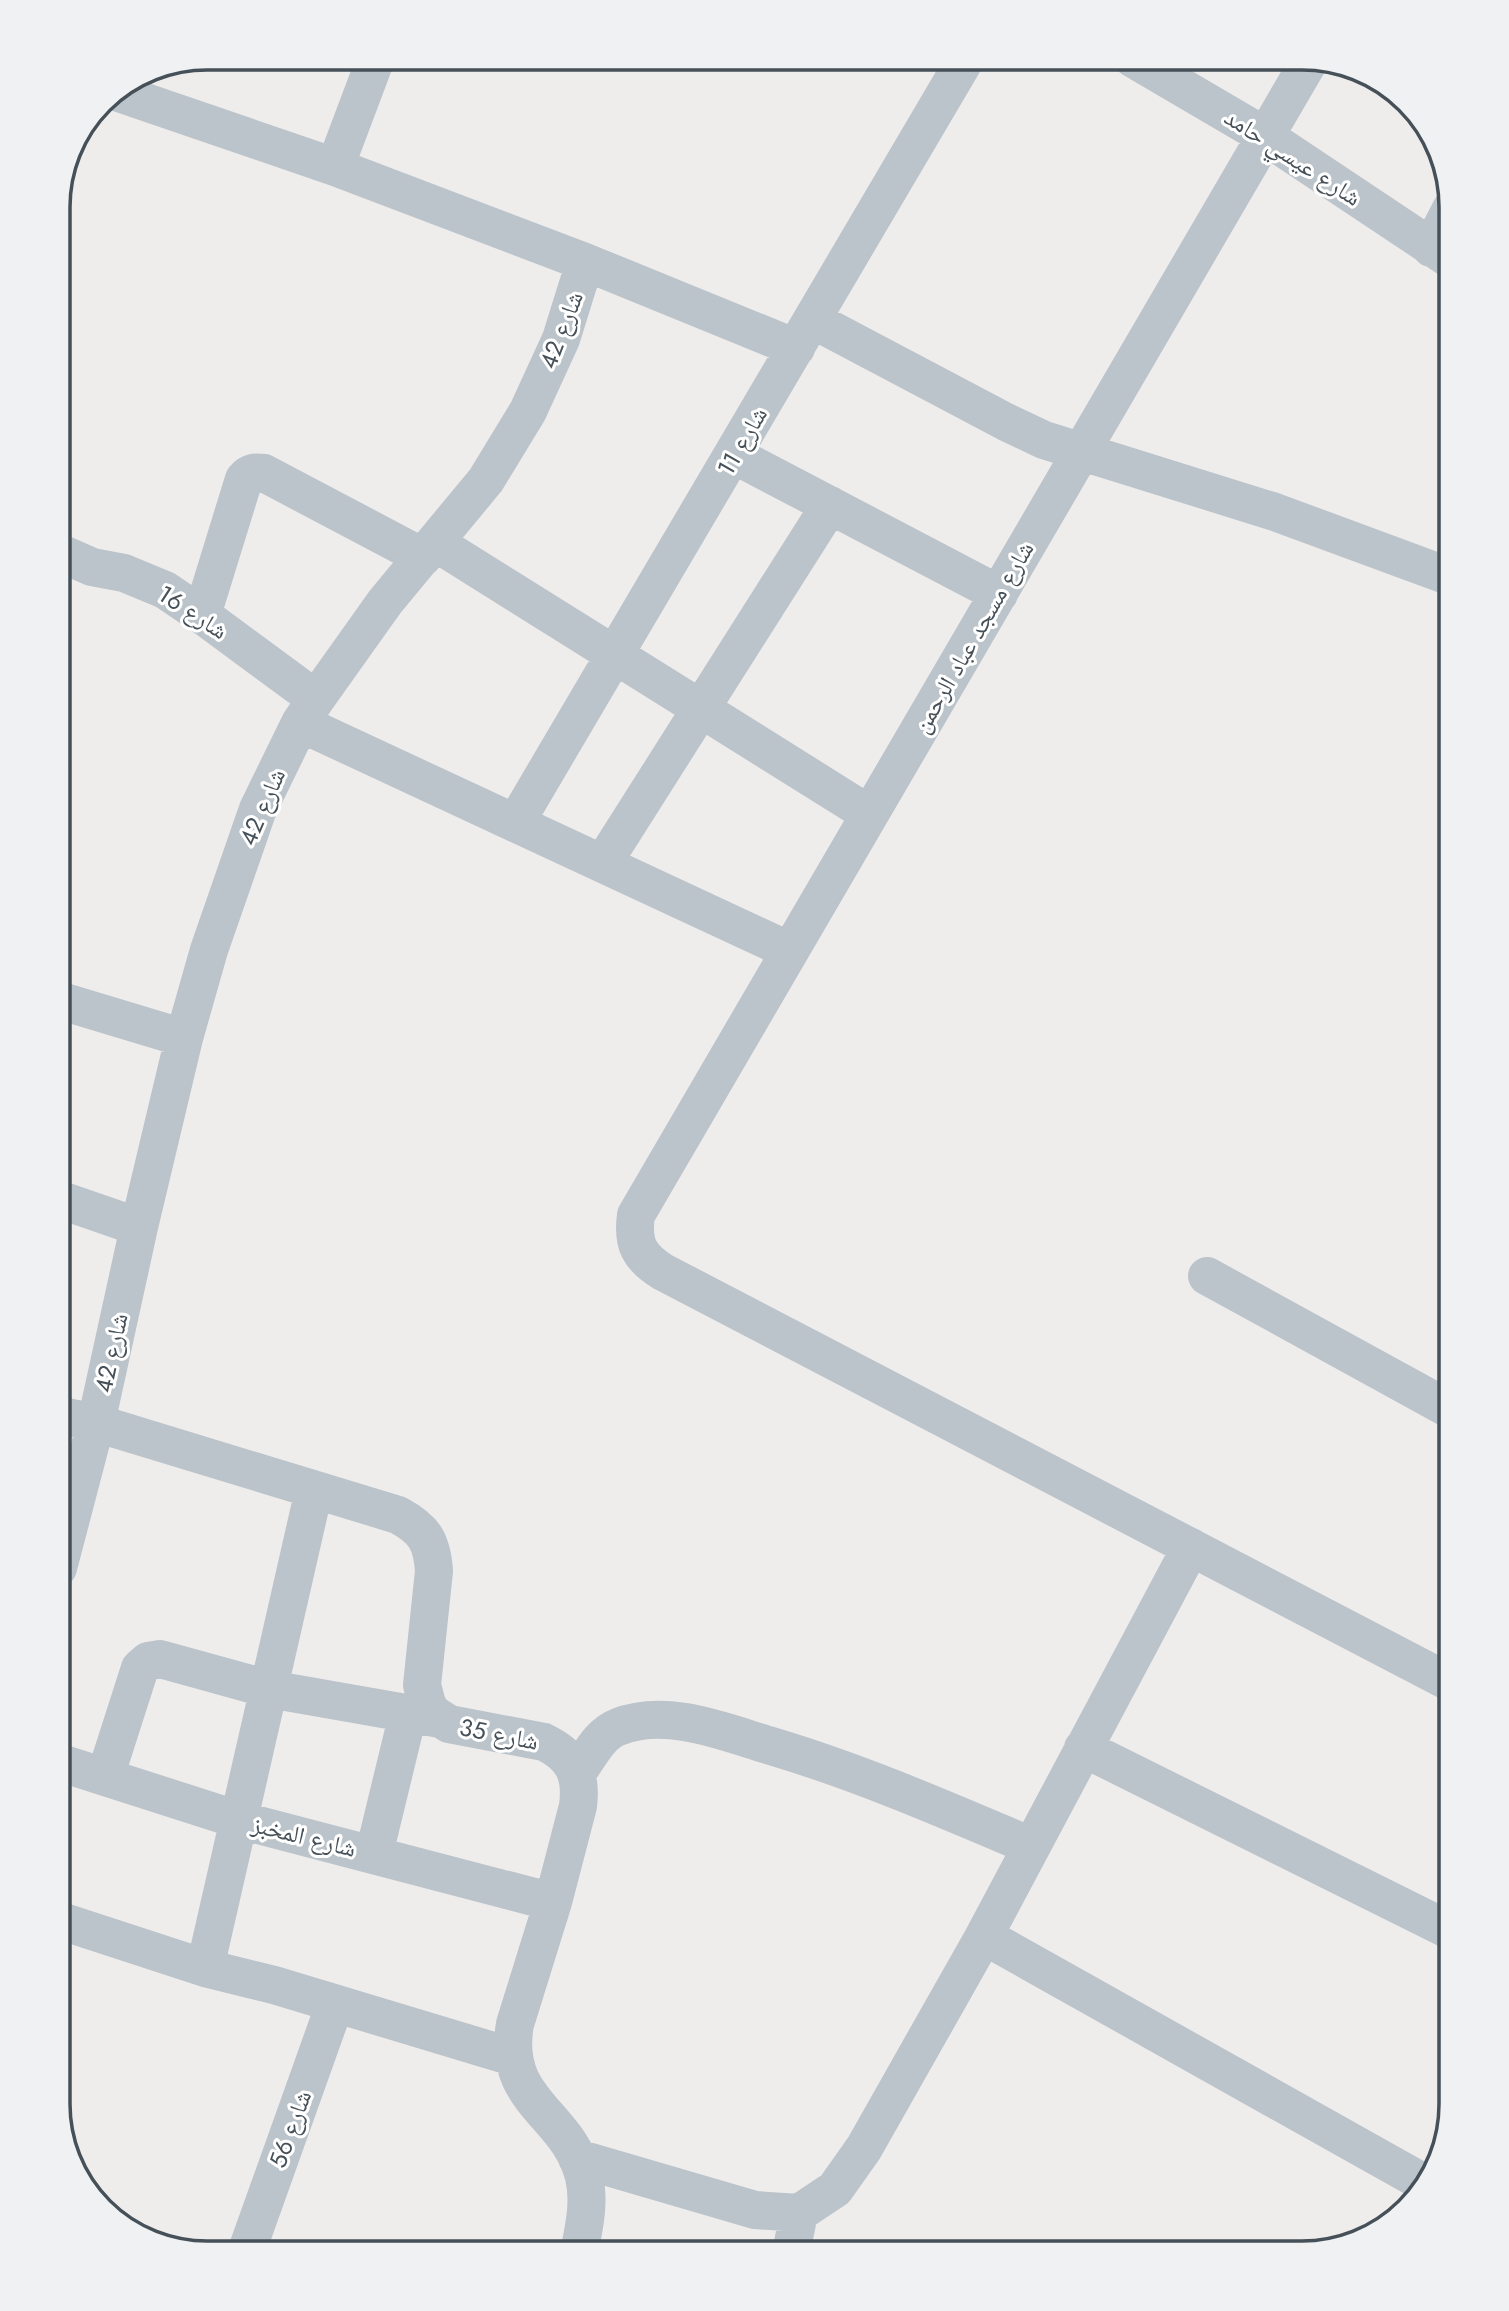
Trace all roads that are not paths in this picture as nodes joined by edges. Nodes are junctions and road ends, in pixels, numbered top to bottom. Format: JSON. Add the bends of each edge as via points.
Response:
{"nodes":[{"id":1,"x":371,"y":70,"type":"edge"},
{"id":2,"x":959,"y":70,"type":"edge"},
{"id":3,"x":1152,"y":70,"type":"edge"},
{"id":4,"x":1304,"y":70,"type":"edge"},
{"id":5,"x":127,"y":96,"type":"edge"},
{"id":6,"x":1265,"y":136,"type":"junction"},
{"id":7,"x":335,"y":167,"type":"junction"},
{"id":8,"x":1439,"y":253,"type":"edge"},
{"id":9,"x":585,"y":262,"type":"junction"},
{"id":10,"x":804,"y":334,"type":"junction"},
{"id":11,"x":1080,"y":453,"type":"junction"},
{"id":12,"x":734,"y":455,"type":"junction"},
{"id":13,"x":830,"y":505,"type":"junction"},
{"id":14,"x":430,"y":550,"type":"junction"},
{"id":15,"x":70,"y":557,"type":"edge"},
{"id":16,"x":1439,"y":573,"type":"edge"},
{"id":17,"x":999,"y":594,"type":"junction"},
{"id":18,"x":202,"y":615,"type":"junction"},
{"id":19,"x":615,"y":655,"type":"junction"},
{"id":20,"x":701,"y":709,"type":"junction"},
{"id":21,"x":308,"y":711,"type":"junction"},
{"id":22,"x":869,"y":814,"type":"junction"},
{"id":23,"x":516,"y":822,"type":"junction"},
{"id":24,"x":603,"y":863,"type":"junction"},
{"id":25,"x":790,"y":951,"type":"junction"},
{"id":26,"x":70,"y":1004,"type":"edge"},
{"id":27,"x":184,"y":1038,"type":"junction"},
{"id":28,"x":70,"y":1203,"type":"edge"},
{"id":29,"x":139,"y":1227,"type":"junction"},
{"id":30,"x":1207,"y":1276,"type":"dead end"},
{"id":31,"x":1439,"y":1403,"type":"edge"},
{"id":32,"x":70,"y":1418,"type":"edge"},
{"id":33,"x":96,"y":1423,"type":"junction"},
{"id":34,"x":314,"y":1490,"type":"junction"},
{"id":35,"x":70,"y":1522,"type":"edge"},
{"id":36,"x":1191,"y":1547,"type":"junction"},
{"id":37,"x":1439,"y":1677,"type":"edge"},
{"id":38,"x":269,"y":1689,"type":"junction"},
{"id":39,"x":424,"y":1717,"type":"junction"},
{"id":40,"x":1083,"y":1748,"type":"junction"},
{"id":41,"x":70,"y":1766,"type":"edge"},
{"id":42,"x":577,"y":1773,"type":"junction"},
{"id":43,"x":105,"y":1777,"type":"junction"},
{"id":44,"x":239,"y":1820,"type":"junction"},
{"id":45,"x":1031,"y":1846,"type":"junction"},
{"id":46,"x":374,"y":1854,"type":"junction"},
{"id":47,"x":553,"y":1902,"type":"junction"},
{"id":48,"x":70,"y":1924,"type":"edge"},
{"id":49,"x":1439,"y":1925,"type":"edge"},
{"id":50,"x":984,"y":1936,"type":"junction"},
{"id":51,"x":205,"y":1968,"type":"junction"},
{"id":52,"x":335,"y":2004,"type":"junction"},
{"id":53,"x":513,"y":2057,"type":"junction"},
{"id":54,"x":577,"y":2158,"type":"junction"},
{"id":55,"x":1417,"y":2179,"type":"edge"},
{"id":56,"x":799,"y":2213,"type":"junction"},
{"id":57,"x":259,"y":2241,"type":"edge"},
{"id":58,"x":581,"y":2241,"type":"edge"},
{"id":59,"x":793,"y":2241,"type":"edge"}],
"edges":[{"from":1,"to":7,"type":"street"},
{"from":2,"to":10,"type":"street","name":"شارع 11"},
{"from":3,"to":6,"type":"street","name":"شارع عيسي حامد"},
{"from":4,"to":6,"type":"street","name":"شارع مسجد عباد الرحمن"},
{"from":5,"to":7,"type":"street"},
{"from":6,"to":8,"type":"street","name":"شارع عيسي حامد"},
{"from":6,"to":11,"type":"street","name":"شارع مسجد عباد الرحمن"},
{"from":7,"to":9,"type":"street"},
{"from":9,"to":10,"type":"street"},
{"from":9,"to":14,"type":"street","name":"شارع 42","via":[[561,339],[528,411],[486,480]]},
{"from":10,"to":11,"type":"street"},
{"from":10,"to":12,"type":"street","name":"شارع 11"},
{"from":11,"to":16,"type":"street","via":[[1275,512]]},
{"from":11,"to":17,"type":"street","name":"شارع مسجد عباد الرحمن"},
{"from":12,"to":13,"type":"street"},
{"from":12,"to":19,"type":"street","name":"شارع 11"},
{"from":13,"to":17,"type":"street"},
{"from":13,"to":20,"type":"street"},
{"from":14,"to":18,"type":"street","via":[[256,472],[243,479]]},
{"from":14,"to":19,"type":"street"},
{"from":14,"to":21,"type":"street","name":"شارع 42","via":[[378,612]]},
{"from":15,"to":18,"type":"street","name":"شارع 16","via":[[164,590]]},
{"from":17,"to":22,"type":"street","name":"شارع مسجد عباد الرحمن"},
{"from":18,"to":21,"type":"street","name":"شارع 16"},
{"from":19,"to":20,"type":"street"},
{"from":19,"to":23,"type":"street","name":"شارع 11"},
{"from":20,"to":22,"type":"street"},
{"from":20,"to":24,"type":"street"},
{"from":21,"to":23,"type":"street","name":"شارع 16"},
{"from":21,"to":27,"type":"street","name":"شارع 42","via":[[258,809]]},
{"from":22,"to":25,"type":"street","name":"شارع مسجد عباد الرحمن"},
{"from":23,"to":24,"type":"street","name":"شارع 16"},
{"from":24,"to":25,"type":"street","name":"شارع 16"},
{"from":25,"to":36,"type":"street","name":"شارع مسجد عباد الرحمن","via":[[636,1215],[638,1249],[656,1268]]},
{"from":26,"to":27,"type":"street"},
{"from":27,"to":29,"type":"street","name":"شارع 42"},
{"from":28,"to":29,"type":"street"},
{"from":29,"to":33,"type":"street","name":"شارع 42"},
{"from":30,"to":31,"type":"street"},
{"from":32,"to":33,"type":"street","name":"شارع 35"},
{"from":33,"to":34,"type":"street","name":"شارع 35"},
{"from":33,"to":35,"type":"street","name":"شارع 42"},
{"from":34,"to":38,"type":"street"},
{"from":34,"to":39,"type":"street","name":"شارع 35","via":[[398,1516],[426,1536],[434,1571],[422,1685],[427,1704]]},
{"from":36,"to":37,"type":"street"},
{"from":36,"to":40,"type":"street"},
{"from":38,"to":39,"type":"street"},
{"from":38,"to":43,"type":"street","via":[[160,1658],[148,1661],[137,1675]]},
{"from":38,"to":44,"type":"street"},
{"from":39,"to":42,"type":"street","name":"شارع 35","via":[[544,1742],[570,1760]]},
{"from":39,"to":46,"type":"street"},
{"from":40,"to":45,"type":"street"},
{"from":40,"to":49,"type":"street"},
{"from":41,"to":43,"type":"street","name":"شارع المخبز"},
{"from":42,"to":45,"type":"street","via":[[606,1732],[645,1719],[678,1721],[827,1762]]},
{"from":42,"to":47,"type":"street","via":[[579,1806]]},
{"from":43,"to":44,"type":"street","name":"شارع المخبز"},
{"from":44,"to":46,"type":"street","name":"شارع المخبز"},
{"from":44,"to":51,"type":"street"},
{"from":45,"to":50,"type":"street"},
{"from":46,"to":47,"type":"street","name":"شارع المخبز"},
{"from":47,"to":53,"type":"street","via":[[515,2024]]},
{"from":48,"to":51,"type":"street"},
{"from":50,"to":55,"type":"street"},
{"from":50,"to":56,"type":"street","via":[[864,2148],[835,2189]]},
{"from":51,"to":52,"type":"street"},
{"from":52,"to":53,"type":"street"},
{"from":52,"to":57,"type":"street","name":"شارع 56"},
{"from":53,"to":54,"type":"street","via":[[527,2092]]},
{"from":54,"to":56,"type":"street","via":[[755,2210]]},
{"from":54,"to":58,"type":"street","via":[[586,2198]]},
{"from":56,"to":59,"type":"street"}]}
